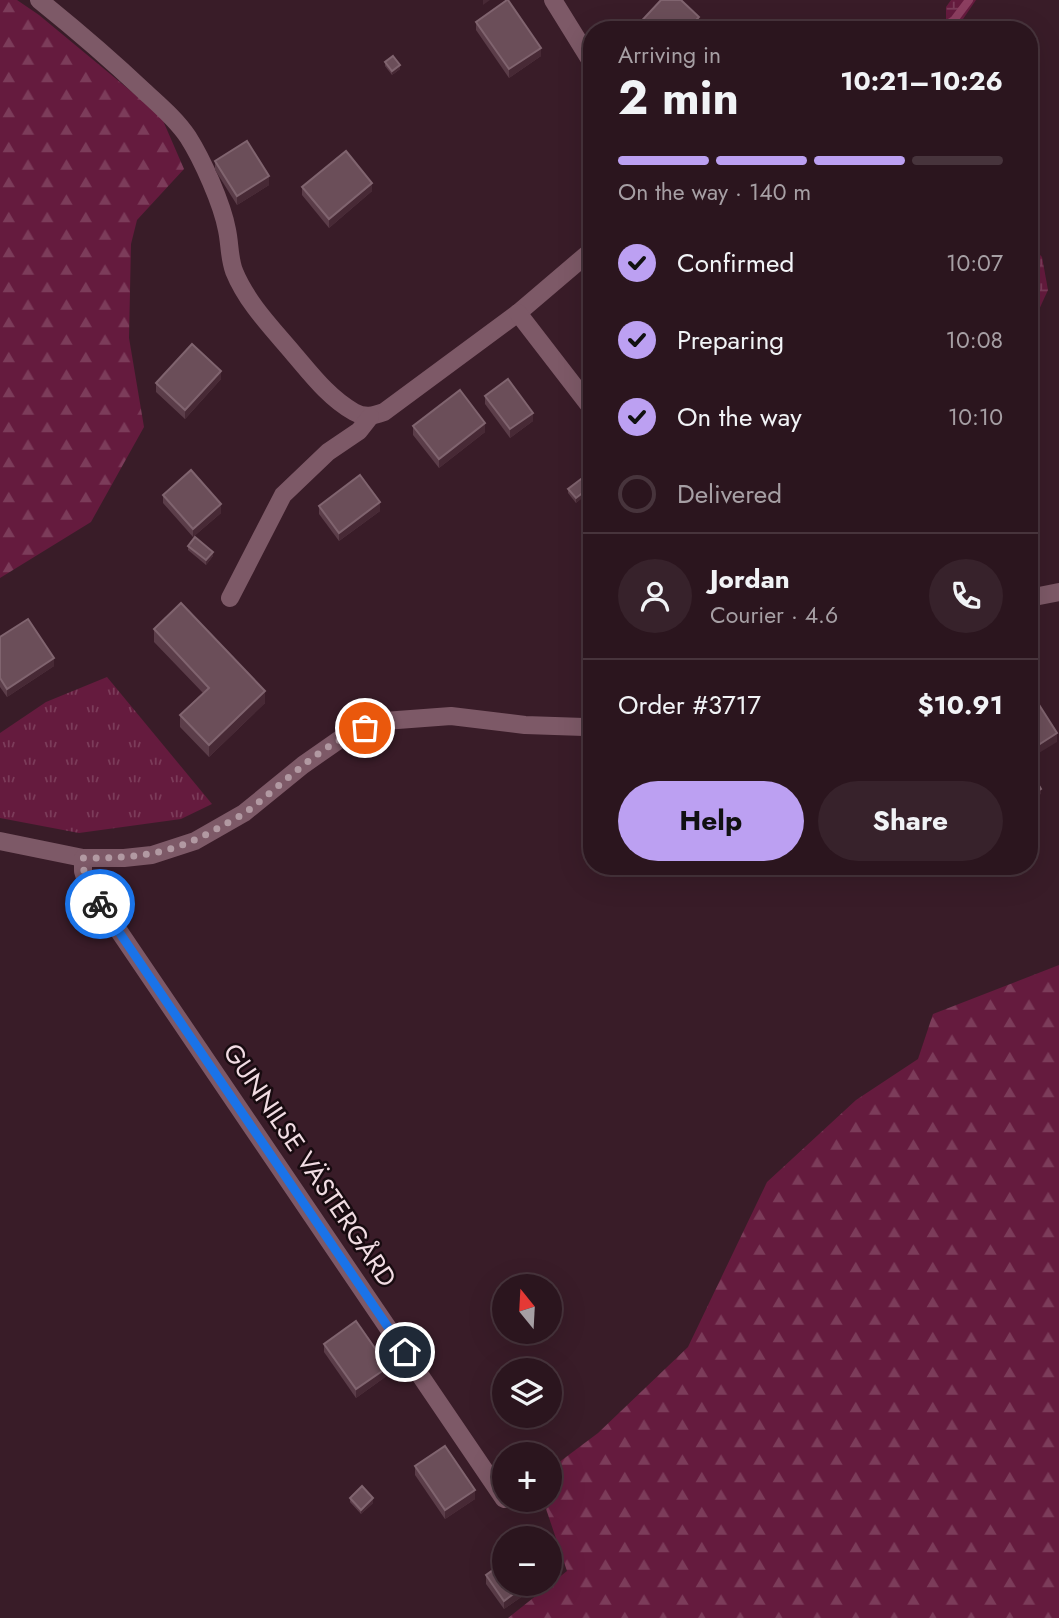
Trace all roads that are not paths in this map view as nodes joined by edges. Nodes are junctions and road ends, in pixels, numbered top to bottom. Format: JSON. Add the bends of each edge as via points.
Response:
{"nodes":[{"id":1,"x":39,"y":0,"type":"edge"},
{"id":2,"x":553,"y":0,"type":"edge"},
{"id":3,"x":583,"y":48,"type":"edge"},
{"id":4,"x":583,"y":258,"type":"edge"},
{"id":5,"x":518,"y":313,"type":"junction"},
{"id":6,"x":583,"y":397,"type":"edge"},
{"id":7,"x":370,"y":417,"type":"junction"},
{"id":8,"x":1059,"y":592,"type":"edge"},
{"id":9,"x":1038,"y":596,"type":"edge"},
{"id":10,"x":230,"y":598,"type":"dead end"},
{"id":11,"x":583,"y":727,"type":"edge"},
{"id":12,"x":0,"y":841,"type":"edge"},
{"id":13,"x":83,"y":858,"type":"junction"},
{"id":14,"x":492,"y":1481,"type":"edge"}],
"edges":[{"from":1,"to":7,"type":"street","via":[[186,134],[214,191],[227,228],[229,254],[246,294],[317,382],[355,413]]},
{"from":2,"to":3,"type":"street"},
{"from":4,"to":5,"type":"street"},
{"from":5,"to":6,"type":"street"},
{"from":5,"to":7,"type":"street","via":[[384,412]]},
{"from":7,"to":10,"type":"street","via":[[283,495]]},
{"from":8,"to":9,"type":"street"},
{"from":11,"to":13,"type":"street","via":[[525,726],[451,716],[384,721],[346,735],[244,813],[195,841],[152,855]]},
{"from":12,"to":13,"type":"street"},
{"from":13,"to":14,"type":"street","name":"GUNNILSE VÄSTERGÅRD","via":[[87,884]]}]}
